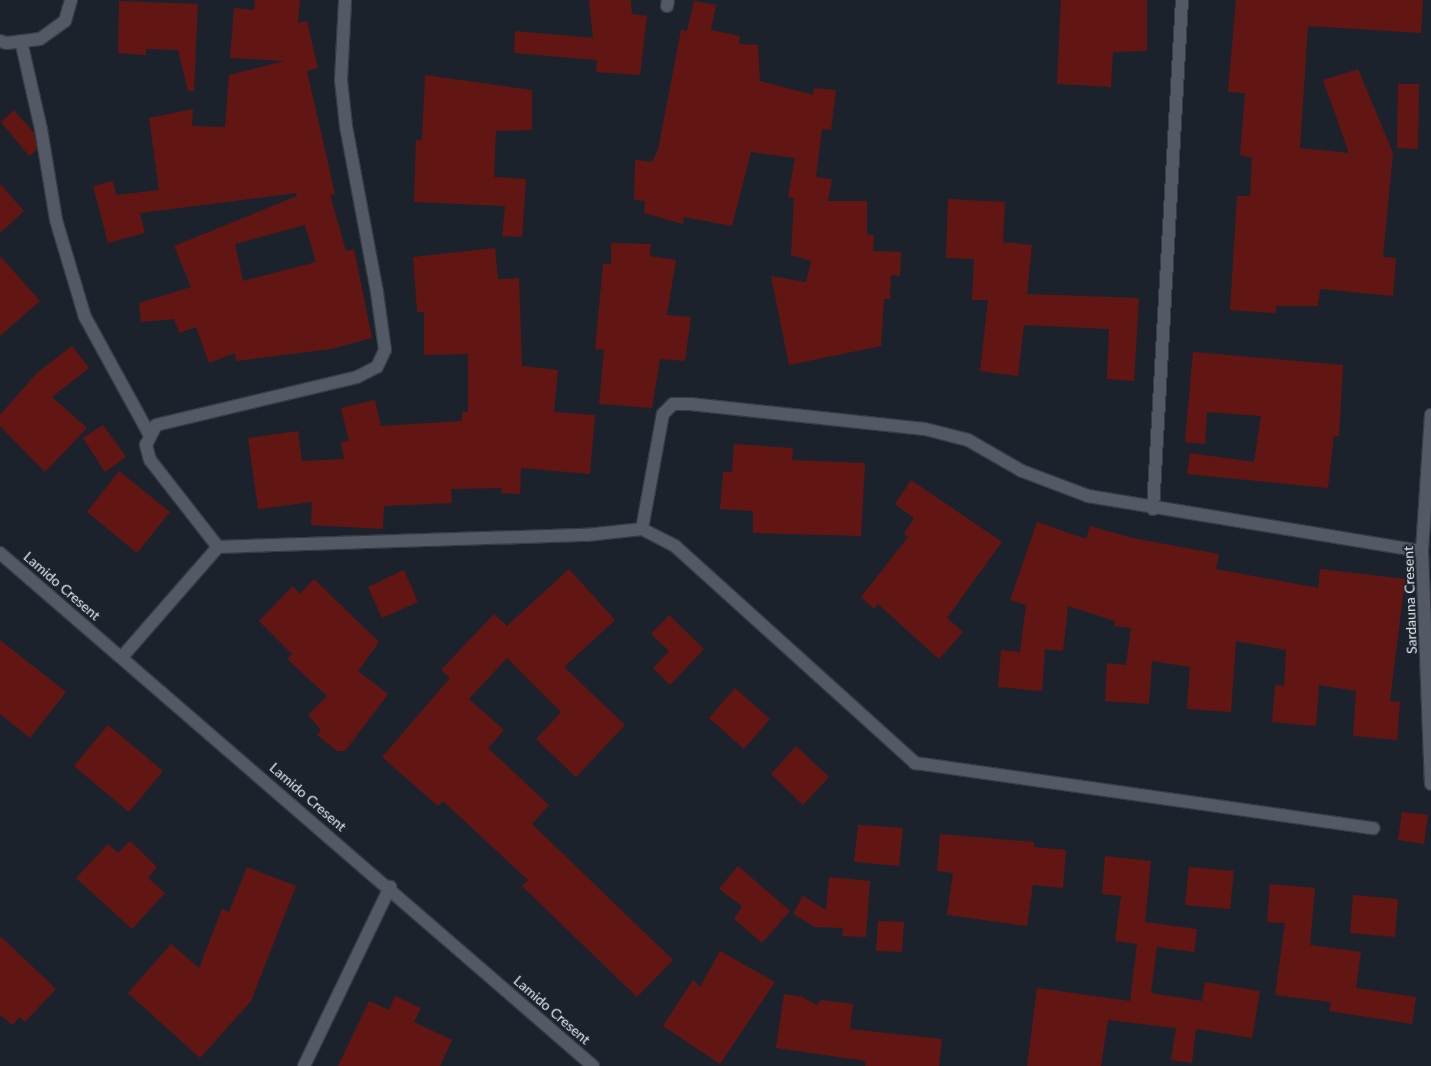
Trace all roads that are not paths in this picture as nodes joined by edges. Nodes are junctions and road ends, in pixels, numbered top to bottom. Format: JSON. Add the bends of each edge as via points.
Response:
{"nodes":[{"id":1,"x":71,"y":0,"type":"edge"},
{"id":2,"x":345,"y":0,"type":"edge"},
{"id":3,"x":1182,"y":0,"type":"edge"},
{"id":4,"x":0,"y":41,"type":"edge"},
{"id":5,"x":21,"y":41,"type":"junction"},
{"id":6,"x":1431,"y":415,"type":"edge"},
{"id":7,"x":148,"y":434,"type":"junction"},
{"id":8,"x":1153,"y":509,"type":"junction"},
{"id":9,"x":642,"y":529,"type":"junction"},
{"id":10,"x":218,"y":547,"type":"junction"},
{"id":11,"x":1422,"y":551,"type":"junction"},
{"id":12,"x":0,"y":553,"type":"edge"},
{"id":13,"x":122,"y":657,"type":"junction"},
{"id":14,"x":1431,"y":784,"type":"edge"},
{"id":15,"x":1373,"y":828,"type":"dead end"},
{"id":16,"x":390,"y":887,"type":"junction"},
{"id":17,"x":304,"y":1066,"type":"edge"},
{"id":18,"x":594,"y":1066,"type":"edge"}],
"edges":[{"from":1,"to":5,"type":"street","via":[[65,22],[40,39]]},
{"from":2,"to":7,"type":"street","via":[[341,80],[346,126],[377,292],[385,350],[377,367],[357,377],[156,425]]},
{"from":3,"to":8,"type":"street"},
{"from":4,"to":5,"type":"street"},
{"from":5,"to":7,"type":"street","via":[[42,129],[56,220],[85,317]]},
{"from":6,"to":11,"type":"street","name":"Sardauna Cresent"},
{"from":7,"to":10,"type":"street","via":[[150,460]]},
{"from":8,"to":9,"type":"street","via":[[1088,496],[1022,471],[968,440],[926,429],[673,404],[663,414]]},
{"from":8,"to":11,"type":"street"},
{"from":9,"to":10,"type":"street","via":[[586,535]]},
{"from":9,"to":15,"type":"street","via":[[675,546],[915,763]]},
{"from":10,"to":13,"type":"street"},
{"from":11,"to":14,"type":"street","name":"Sardauna Cresent"},
{"from":12,"to":13,"type":"street","name":"Lamido Cresent"},
{"from":13,"to":16,"type":"street","name":"Lamido Cresent"},
{"from":16,"to":17,"type":"street"},
{"from":16,"to":18,"type":"street","name":"Lamido Cresent"}]}
